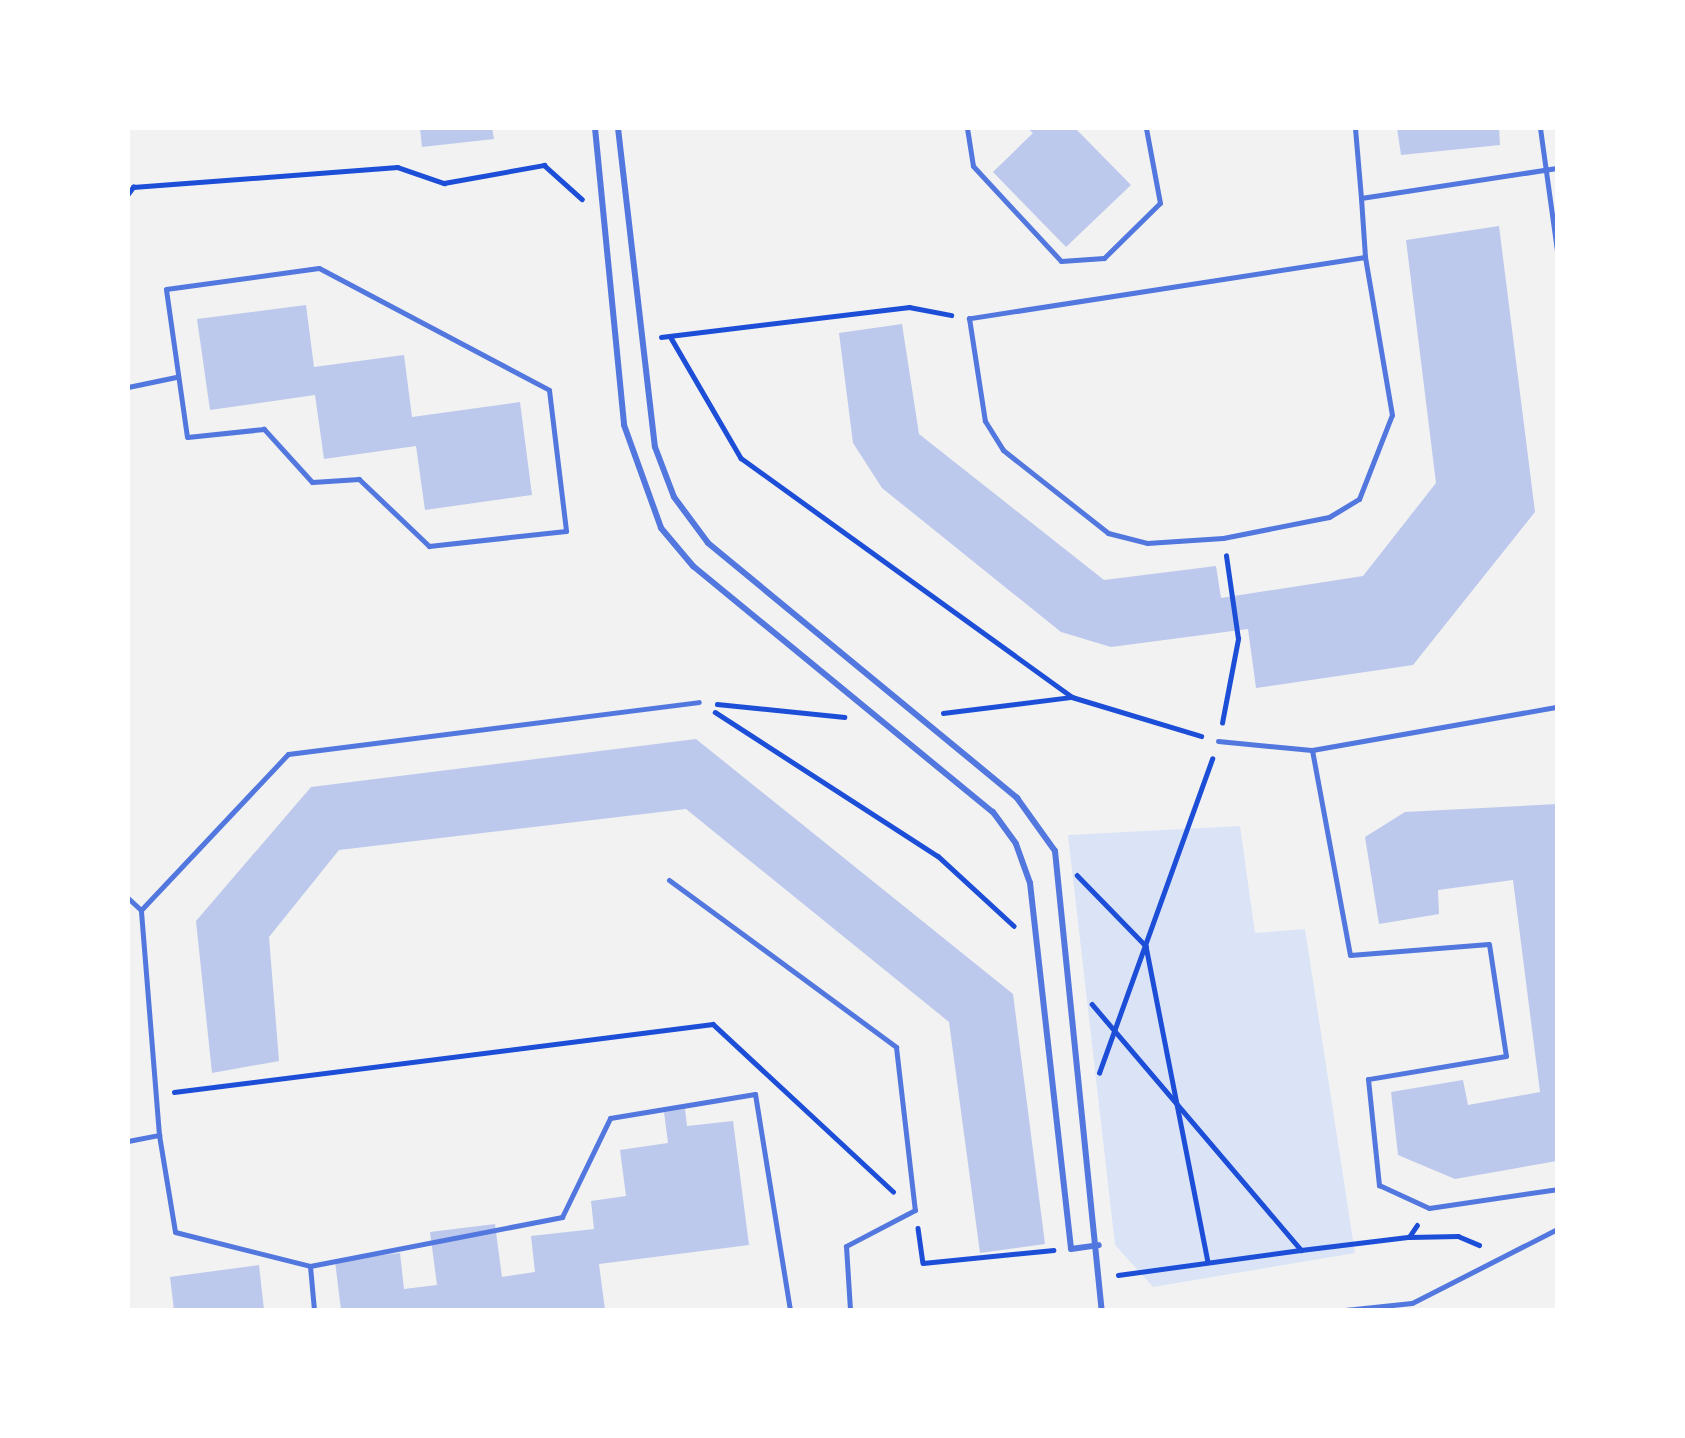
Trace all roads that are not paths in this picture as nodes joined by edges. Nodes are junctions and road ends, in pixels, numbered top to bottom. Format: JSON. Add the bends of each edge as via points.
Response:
{"nodes":[{"id":1,"x":595,"y":128,"type":"edge"},
{"id":2,"x":618,"y":128,"type":"edge"},
{"id":3,"x":967,"y":128,"type":"edge"},
{"id":4,"x":1146,"y":128,"type":"edge"},
{"id":5,"x":1355,"y":128,"type":"edge"},
{"id":6,"x":1540,"y":128,"type":"edge"},
{"id":7,"x":1557,"y":168,"type":"edge"},
{"id":8,"x":1546,"y":171,"type":"junction"},
{"id":9,"x":1361,"y":198,"type":"junction"},
{"id":10,"x":1557,"y":250,"type":"edge"},
{"id":11,"x":1365,"y":257,"type":"junction"},
{"id":12,"x":176,"y":377,"type":"junction"},
{"id":13,"x":128,"y":387,"type":"edge"},
{"id":14,"x":699,"y":702,"type":"road end"},
{"id":15,"x":1557,"y":707,"type":"edge"},
{"id":16,"x":1219,"y":741,"type":"road end"},
{"id":17,"x":1312,"y":750,"type":"junction"},
{"id":18,"x":669,"y":880,"type":"dead end"},
{"id":19,"x":128,"y":898,"type":"edge"},
{"id":20,"x":141,"y":910,"type":"junction"},
{"id":21,"x":159,"y":1135,"type":"junction"},
{"id":22,"x":128,"y":1141,"type":"edge"},
{"id":23,"x":1557,"y":1189,"type":"edge"},
{"id":24,"x":1557,"y":1229,"type":"edge"},
{"id":25,"x":1099,"y":1245,"type":"junction"},
{"id":26,"x":310,"y":1266,"type":"junction"},
{"id":27,"x":314,"y":1310,"type":"edge"},
{"id":28,"x":790,"y":1310,"type":"edge"},
{"id":29,"x":850,"y":1310,"type":"edge"},
{"id":30,"x":1102,"y":1310,"type":"edge"},
{"id":31,"x":1345,"y":1310,"type":"edge"}],
"edges":[{"from":1,"to":25,"type":"street","via":[[624,425],[661,528],[693,566],[993,812],[1016,844],[1030,883],[1071,1249]]},
{"from":2,"to":25,"type":"street","via":[[655,447],[674,497],[708,543],[1017,798],[1055,851]]},
{"from":3,"to":4,"type":"lane","via":[[973,166],[1061,261],[1104,258],[1160,203]]},
{"from":5,"to":9,"type":"lane"},
{"from":6,"to":8,"type":"lane"},
{"from":7,"to":8,"type":"lane"},
{"from":8,"to":9,"type":"lane"},
{"from":8,"to":10,"type":"lane"},
{"from":9,"to":11,"type":"lane"},
{"from":11,"to":11,"type":"lane","via":[[1392,415],[1359,499],[1329,517],[1223,538],[1147,543],[1108,533],[1003,450],[985,421],[969,318]]},
{"from":12,"to":12,"type":"lane","via":[[187,437],[264,429],[312,482],[359,479],[429,546],[566,531],[549,390],[319,268],[166,289]]},
{"from":12,"to":13,"type":"lane"},
{"from":14,"to":20,"type":"lane","via":[[288,754]]},
{"from":15,"to":17,"type":"lane"},
{"from":16,"to":17,"type":"lane"},
{"from":17,"to":23,"type":"lane","via":[[1350,956],[1489,944],[1506,1056],[1368,1079],[1379,1185],[1429,1208]]},
{"from":18,"to":29,"type":"lane","via":[[895,1047],[915,1210],[846,1246]]},
{"from":19,"to":20,"type":"lane"},
{"from":20,"to":21,"type":"lane"},
{"from":21,"to":22,"type":"lane"},
{"from":21,"to":26,"type":"lane","via":[[175,1232]]},
{"from":24,"to":31,"type":"lane","via":[[1412,1303]]},
{"from":25,"to":30,"type":"street"},
{"from":26,"to":27,"type":"lane"},
{"from":26,"to":28,"type":"lane","via":[[562,1217],[610,1118],[755,1094]]}]}
